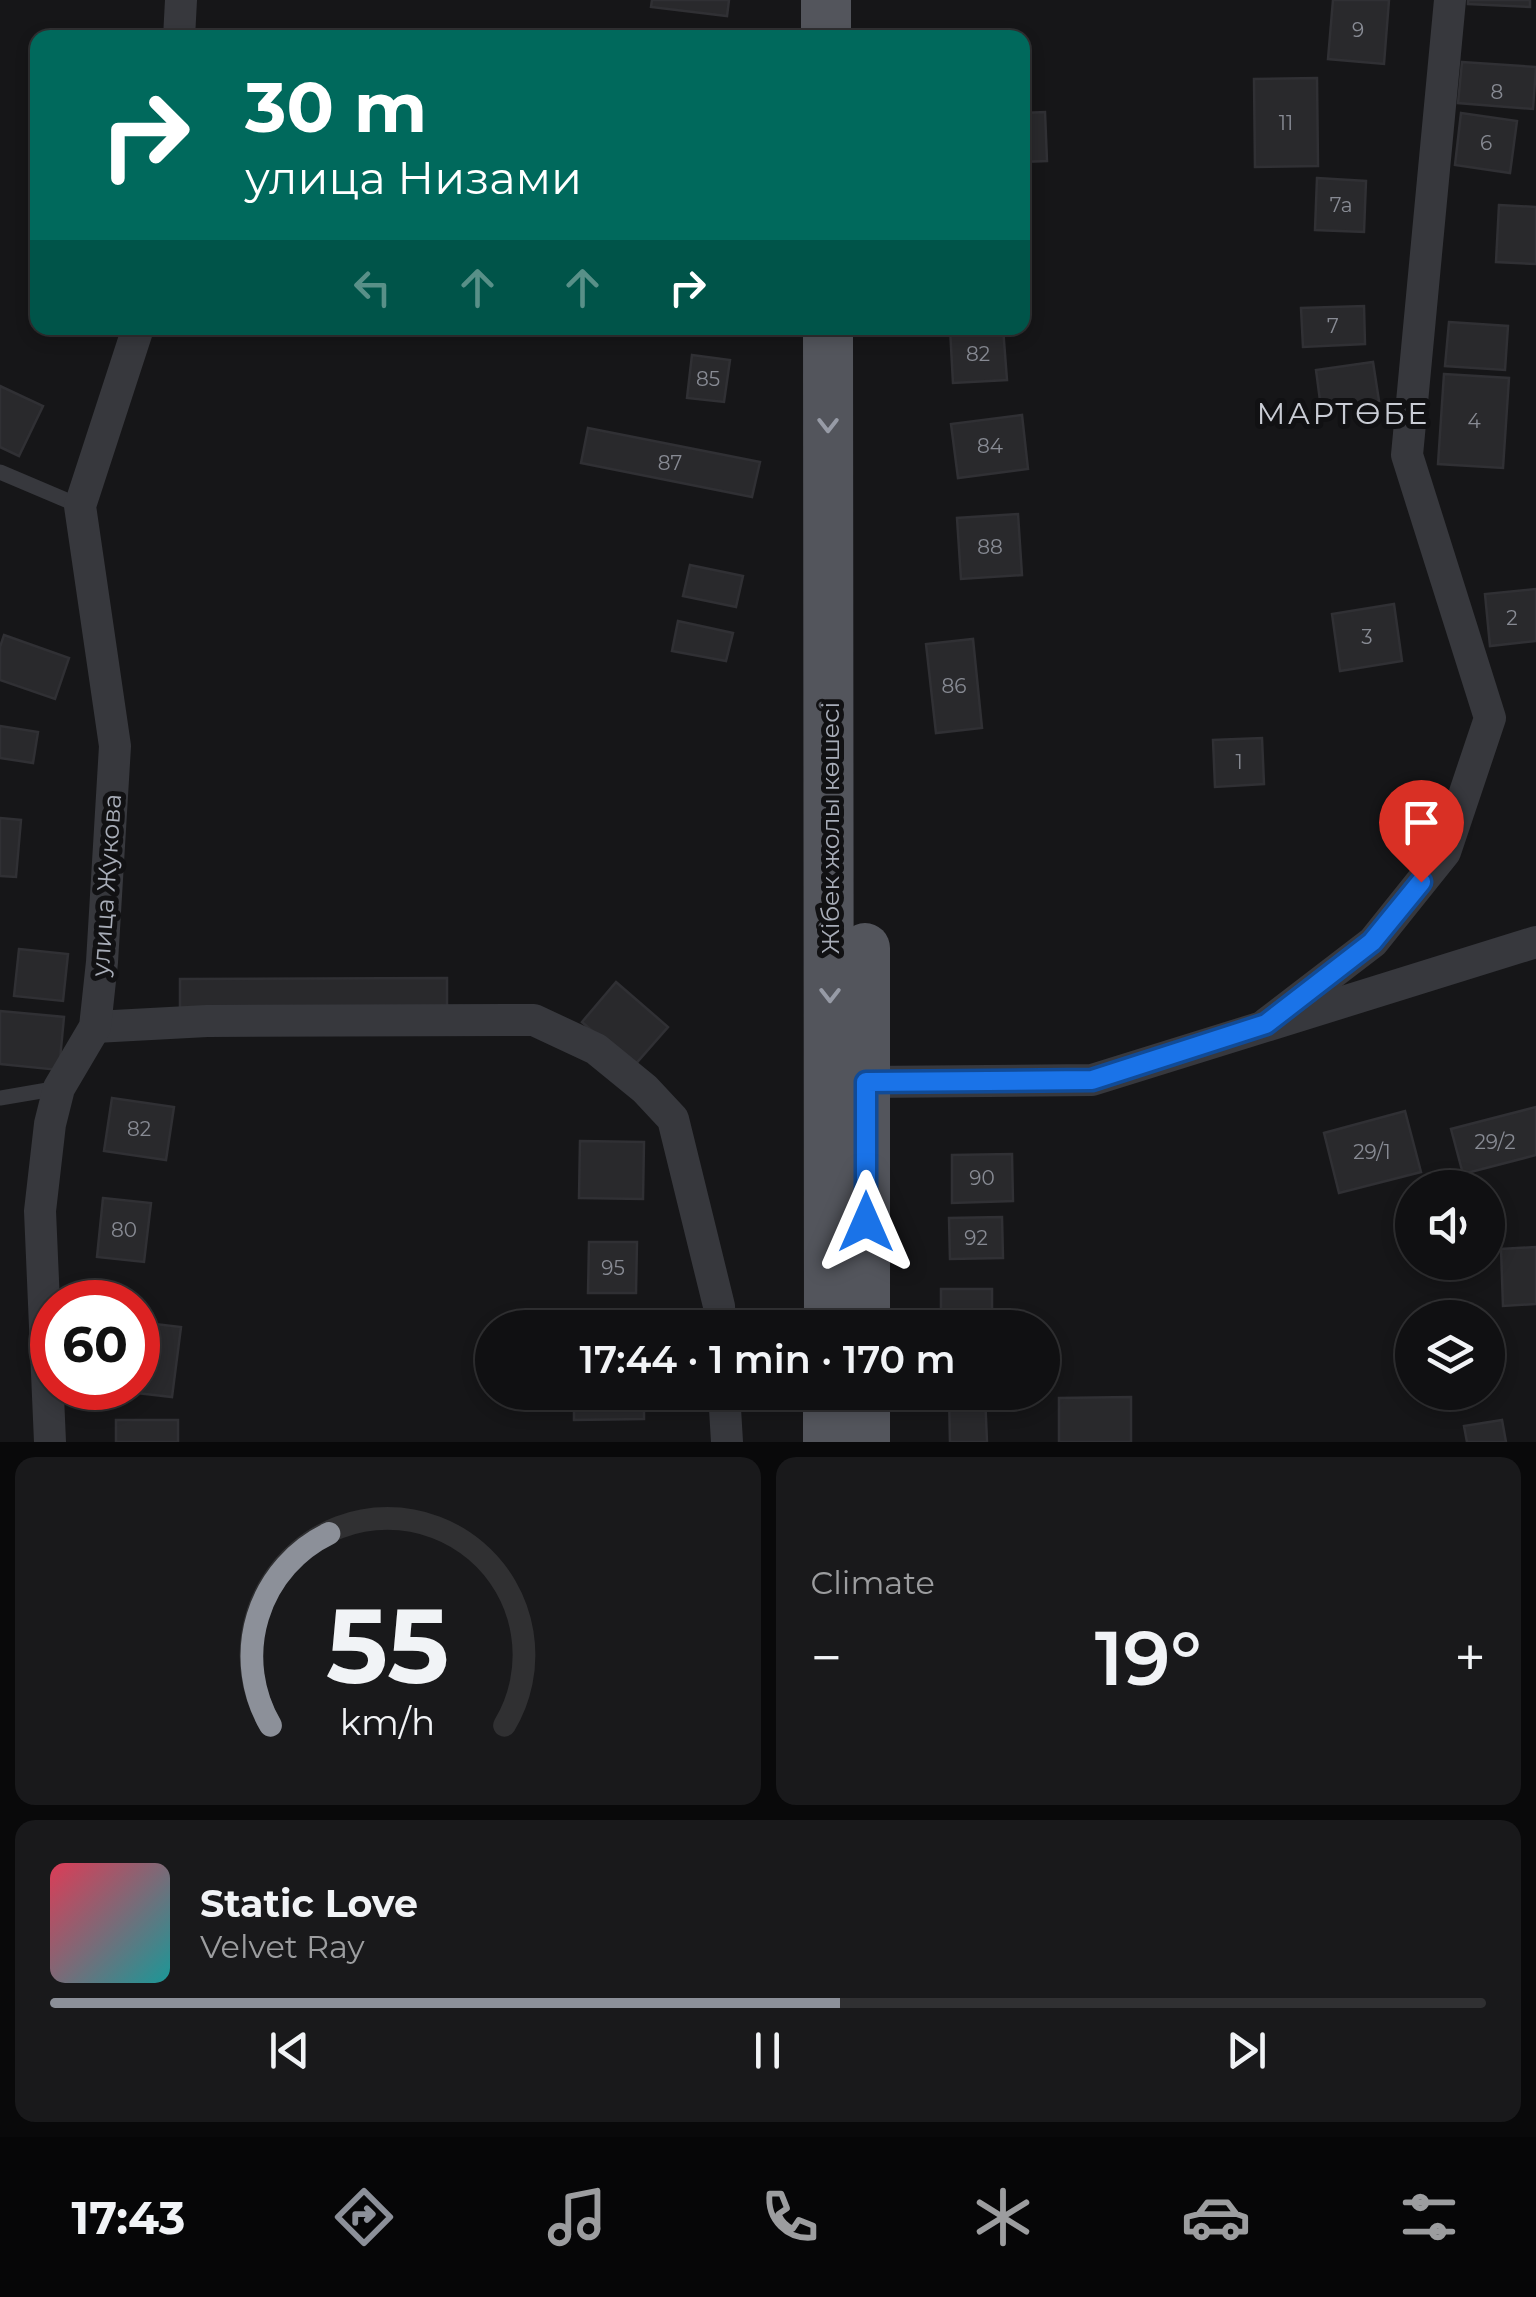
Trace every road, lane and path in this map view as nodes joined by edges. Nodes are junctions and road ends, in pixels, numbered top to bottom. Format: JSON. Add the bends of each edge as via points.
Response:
{"nodes":[{"id":1,"x":181,"y":0,"type":"edge"},
{"id":2,"x":826,"y":0,"type":"edge"},
{"id":3,"x":861,"y":0,"type":"edge"},
{"id":4,"x":1450,"y":0,"type":"edge"},
{"id":5,"x":179,"y":30,"type":"edge"},
{"id":6,"x":826,"y":30,"type":"edge"},
{"id":7,"x":861,"y":30,"type":"edge"},
{"id":8,"x":136,"y":335,"type":"edge"},
{"id":9,"x":828,"y":335,"type":"edge"},
{"id":10,"x":862,"y":335,"type":"edge"},
{"id":11,"x":0,"y":472,"type":"edge"},
{"id":12,"x":80,"y":506,"type":"junction"},
{"id":13,"x":1536,"y":942,"type":"edge"},
{"id":14,"x":1266,"y":1024,"type":"junction"},
{"id":15,"x":94,"y":1027,"type":"junction"},
{"id":16,"x":866,"y":1082,"type":"junction"},
{"id":17,"x":59,"y":1088,"type":"junction"},
{"id":18,"x":0,"y":1098,"type":"edge"},
{"id":19,"x":719,"y":1310,"type":"edge"},
{"id":20,"x":828,"y":1310,"type":"edge"},
{"id":21,"x":866,"y":1310,"type":"edge"},
{"id":22,"x":725,"y":1410,"type":"edge"},
{"id":23,"x":828,"y":1410,"type":"edge"},
{"id":24,"x":866,"y":1410,"type":"edge"},
{"id":25,"x":50,"y":1442,"type":"edge"},
{"id":26,"x":727,"y":1442,"type":"edge"},
{"id":27,"x":828,"y":1442,"type":"edge"},
{"id":28,"x":865,"y":1442,"type":"edge"}],
"edges":[{"from":1,"to":5,"type":"street"},
{"from":2,"to":6,"type":"main road"},
{"from":3,"to":7,"type":"main road"},
{"from":4,"to":14,"type":"street","via":[[1407,455],[1490,718],[1445,852],[1372,942]]},
{"from":8,"to":12,"type":"street","name":"улица Жукова"},
{"from":9,"to":20,"type":"main road","name":"Жібек жолы көшесі","one_way":true},
{"from":10,"to":16,"type":"main road","name":"Жібек жолы көшесі"},
{"from":11,"to":12,"type":"lane"},
{"from":12,"to":15,"type":"street","name":"улица Жукова","via":[[116,746]]},
{"from":13,"to":14,"type":"street"},
{"from":14,"to":16,"type":"street","via":[[1092,1080]]},
{"from":15,"to":17,"type":"street","name":"улица Жукова"},
{"from":15,"to":19,"type":"street","via":[[534,1020],[596,1049],[673,1120]]},
{"from":16,"to":21,"type":"main road","name":"Жібек жолы көшесі"},
{"from":17,"to":18,"type":"lane"},
{"from":17,"to":25,"type":"street","name":"улица Жукова","via":[[40,1211]]},
{"from":22,"to":26,"type":"street"},
{"from":23,"to":27,"type":"main road"},
{"from":24,"to":28,"type":"main road"}]}
